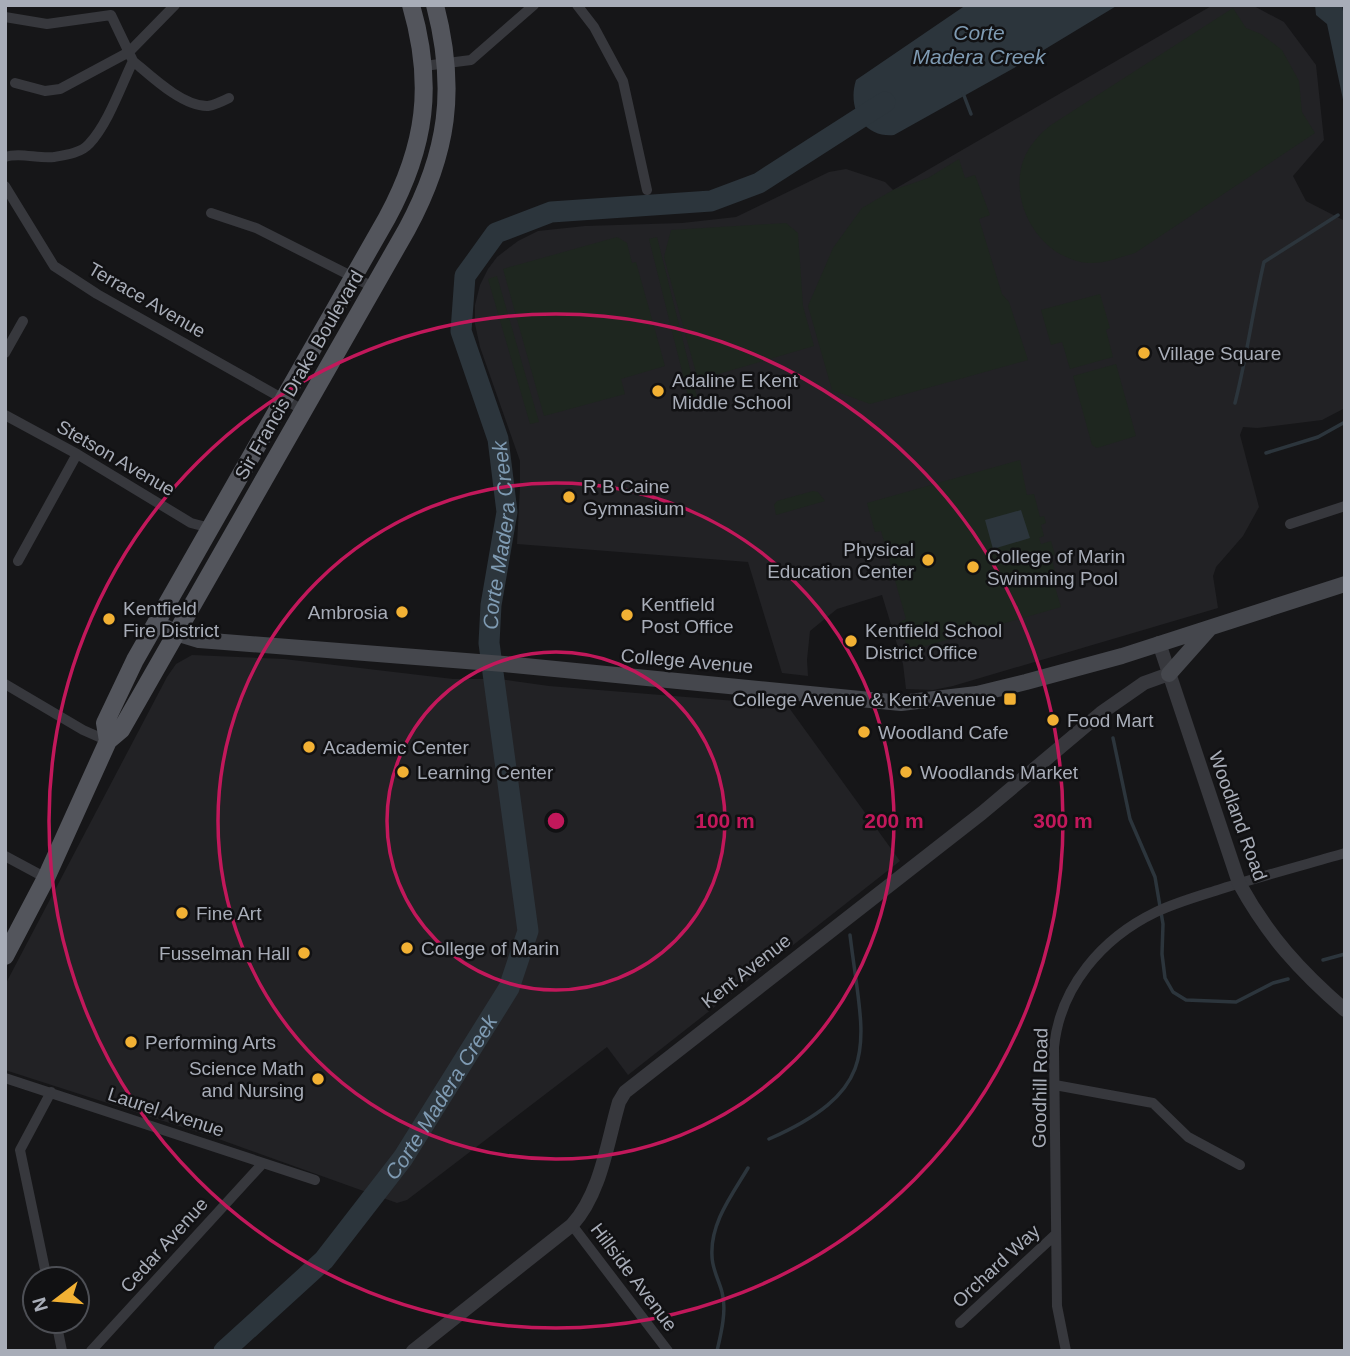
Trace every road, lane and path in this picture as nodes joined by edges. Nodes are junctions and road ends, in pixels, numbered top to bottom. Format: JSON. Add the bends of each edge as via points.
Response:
{"nodes":[{"id":1,"x":175,"y":5,"type":"edge"},
{"id":2,"x":411,"y":5,"type":"edge"},
{"id":3,"x":435,"y":5,"type":"edge"},
{"id":4,"x":534,"y":5,"type":"edge"},
{"id":5,"x":577,"y":5,"type":"edge"},
{"id":6,"x":5,"y":18,"type":"edge"},
{"id":7,"x":131,"y":57,"type":"junction"},
{"id":8,"x":446,"y":64,"type":"junction"},
{"id":9,"x":424,"y":66,"type":"junction"},
{"id":10,"x":15,"y":83,"type":"dead end"},
{"id":11,"x":229,"y":98,"type":"dead end"},
{"id":12,"x":5,"y":157,"type":"edge"},
{"id":13,"x":5,"y":186,"type":"edge"},
{"id":14,"x":648,"y":190,"type":"dead end"},
{"id":15,"x":211,"y":214,"type":"dead end"},
{"id":16,"x":354,"y":276,"type":"junction"},
{"id":17,"x":373,"y":287,"type":"junction"},
{"id":18,"x":23,"y":321,"type":"dead end"},
{"id":19,"x":5,"y":353,"type":"edge"},
{"id":20,"x":284,"y":398,"type":"junction"},
{"id":21,"x":303,"y":410,"type":"junction"},
{"id":22,"x":5,"y":415,"type":"edge"},
{"id":23,"x":77,"y":454,"type":"junction"},
{"id":24,"x":1345,"y":506,"type":"edge"},
{"id":25,"x":1290,"y":524,"type":"dead end"},
{"id":26,"x":210,"y":528,"type":"junction"},
{"id":27,"x":18,"y":561,"type":"dead end"},
{"id":28,"x":1345,"y":584,"type":"edge"},
{"id":29,"x":156,"y":622,"type":"junction"},
{"id":30,"x":1210,"y":628,"type":"junction"},
{"id":31,"x":176,"y":633,"type":"junction"},
{"id":32,"x":1160,"y":643,"type":"junction"},
{"id":33,"x":1169,"y":674,"type":"junction"},
{"id":34,"x":5,"y":684,"type":"edge"},
{"id":35,"x":108,"y":741,"type":"junction"},
{"id":36,"x":1345,"y":853,"type":"edge"},
{"id":37,"x":5,"y":856,"type":"edge"},
{"id":38,"x":46,"y":878,"type":"junction"},
{"id":39,"x":1239,"y":883,"type":"junction"},
{"id":40,"x":5,"y":956,"type":"edge"},
{"id":41,"x":1345,"y":1010,"type":"edge"},
{"id":42,"x":5,"y":1078,"type":"edge"},
{"id":43,"x":1055,"y":1085,"type":"junction"},
{"id":44,"x":51,"y":1092,"type":"junction"},
{"id":45,"x":263,"y":1163,"type":"junction"},
{"id":46,"x":1240,"y":1165,"type":"dead end"},
{"id":47,"x":315,"y":1180,"type":"dead end"},
{"id":48,"x":572,"y":1225,"type":"junction"},
{"id":49,"x":1056,"y":1234,"type":"junction"},
{"id":50,"x":44,"y":1265,"type":"edge"},
{"id":51,"x":960,"y":1323,"type":"dead end"},
{"id":52,"x":91,"y":1351,"type":"edge"},
{"id":53,"x":412,"y":1351,"type":"edge"},
{"id":54,"x":668,"y":1351,"type":"edge"},
{"id":55,"x":1066,"y":1351,"type":"edge"}],
"edges":[{"from":1,"to":7,"type":"street"},
{"from":2,"to":9,"type":"main road","name":"Sir Francis Drake Boulevard"},
{"from":3,"to":8,"type":"main road","name":"Sir Francis Drake Boulevard"},
{"from":4,"to":8,"type":"street","via":[[471,60]]},
{"from":5,"to":14,"type":"street","via":[[623,81]]},
{"from":6,"to":7,"type":"street","via":[[47,24],[111,15]]},
{"from":7,"to":10,"type":"street","via":[[60,89],[45,91]]},
{"from":7,"to":11,"type":"street","via":[[186,100],[207,106]]},
{"from":7,"to":12,"type":"street","via":[[88,146],[69,155]]},
{"from":8,"to":9,"type":"street"},
{"from":8,"to":17,"type":"main road","name":"Sir Francis Drake Boulevard","via":[[439,155],[417,209]]},
{"from":9,"to":16,"type":"main road","name":"Sir Francis Drake Boulevard","via":[[417,149],[397,199]]},
{"from":13,"to":20,"type":"street","name":"Terrace Avenue","via":[[54,266]]},
{"from":15,"to":16,"type":"street","via":[[256,228]]},
{"from":16,"to":17,"type":"street"},
{"from":16,"to":20,"type":"main road","name":"Sir Francis Drake Boulevard"},
{"from":17,"to":21,"type":"main road","name":"Sir Francis Drake Boulevard"},
{"from":18,"to":19,"type":"street"},
{"from":20,"to":21,"type":"street","name":"Terrace Avenue"},
{"from":20,"to":26,"type":"main road","name":"Sir Francis Drake Boulevard"},
{"from":21,"to":31,"type":"main road","name":"Sir Francis Drake Boulevard"},
{"from":22,"to":23,"type":"street","name":"Stetson Avenue"},
{"from":23,"to":26,"type":"street","name":"Stetson Avenue","via":[[184,518]]},
{"from":23,"to":27,"type":"street"},
{"from":24,"to":25,"type":"street"},
{"from":26,"to":29,"type":"main road","name":"Sir Francis Drake Boulevard"},
{"from":28,"to":30,"type":"main road","name":"College Avenue"},
{"from":29,"to":31,"type":"main road","name":"College Avenue"},
{"from":29,"to":35,"type":"main road","name":"Sir Francis Drake Boulevard","via":[[105,723]]},
{"from":30,"to":32,"type":"main road","name":"College Avenue"},
{"from":30,"to":33,"type":"main road"},
{"from":31,"to":32,"type":"main road","name":"College Avenue","via":[[199,639],[901,703],[977,694]]},
{"from":31,"to":35,"type":"main road","name":"Sir Francis Drake Boulevard","via":[[121,730]]},
{"from":32,"to":33,"type":"street","name":"Woodland Road"},
{"from":33,"to":39,"type":"street","name":"Woodland Road"},
{"from":33,"to":48,"type":"street","name":"Kent Avenue","via":[[1144,683],[1101,713],[982,813],[625,1092],[591,1198]]},
{"from":34,"to":35,"type":"street"},
{"from":35,"to":38,"type":"main road","name":"Sir Francis Drake Boulevard"},
{"from":36,"to":39,"type":"street","name":"Goodhill Road"},
{"from":37,"to":38,"type":"street"},
{"from":38,"to":40,"type":"main road","name":"Sir Francis Drake Boulevard"},
{"from":39,"to":41,"type":"street","name":"Woodland Road","via":[[1279,946]]},
{"from":39,"to":43,"type":"street","name":"Goodhill Road","via":[[1156,912],[1107,945],[1075,984],[1060,1014]]},
{"from":42,"to":44,"type":"street","name":"Laurel Avenue"},
{"from":43,"to":46,"type":"street","via":[[1153,1103],[1188,1137]]},
{"from":43,"to":49,"type":"street","name":"Goodhill Road"},
{"from":44,"to":45,"type":"street","name":"Laurel Avenue"},
{"from":44,"to":50,"type":"street","via":[[20,1150]]},
{"from":45,"to":47,"type":"street","name":"Laurel Avenue"},
{"from":45,"to":52,"type":"street","name":"Cedar Avenue"},
{"from":48,"to":53,"type":"street","name":"Kent Avenue"},
{"from":48,"to":54,"type":"street","name":"Hillside Avenue"},
{"from":49,"to":51,"type":"street","name":"Orchard Way"},
{"from":49,"to":55,"type":"street","name":"Goodhill Road","via":[[1056,1306]]}]}
